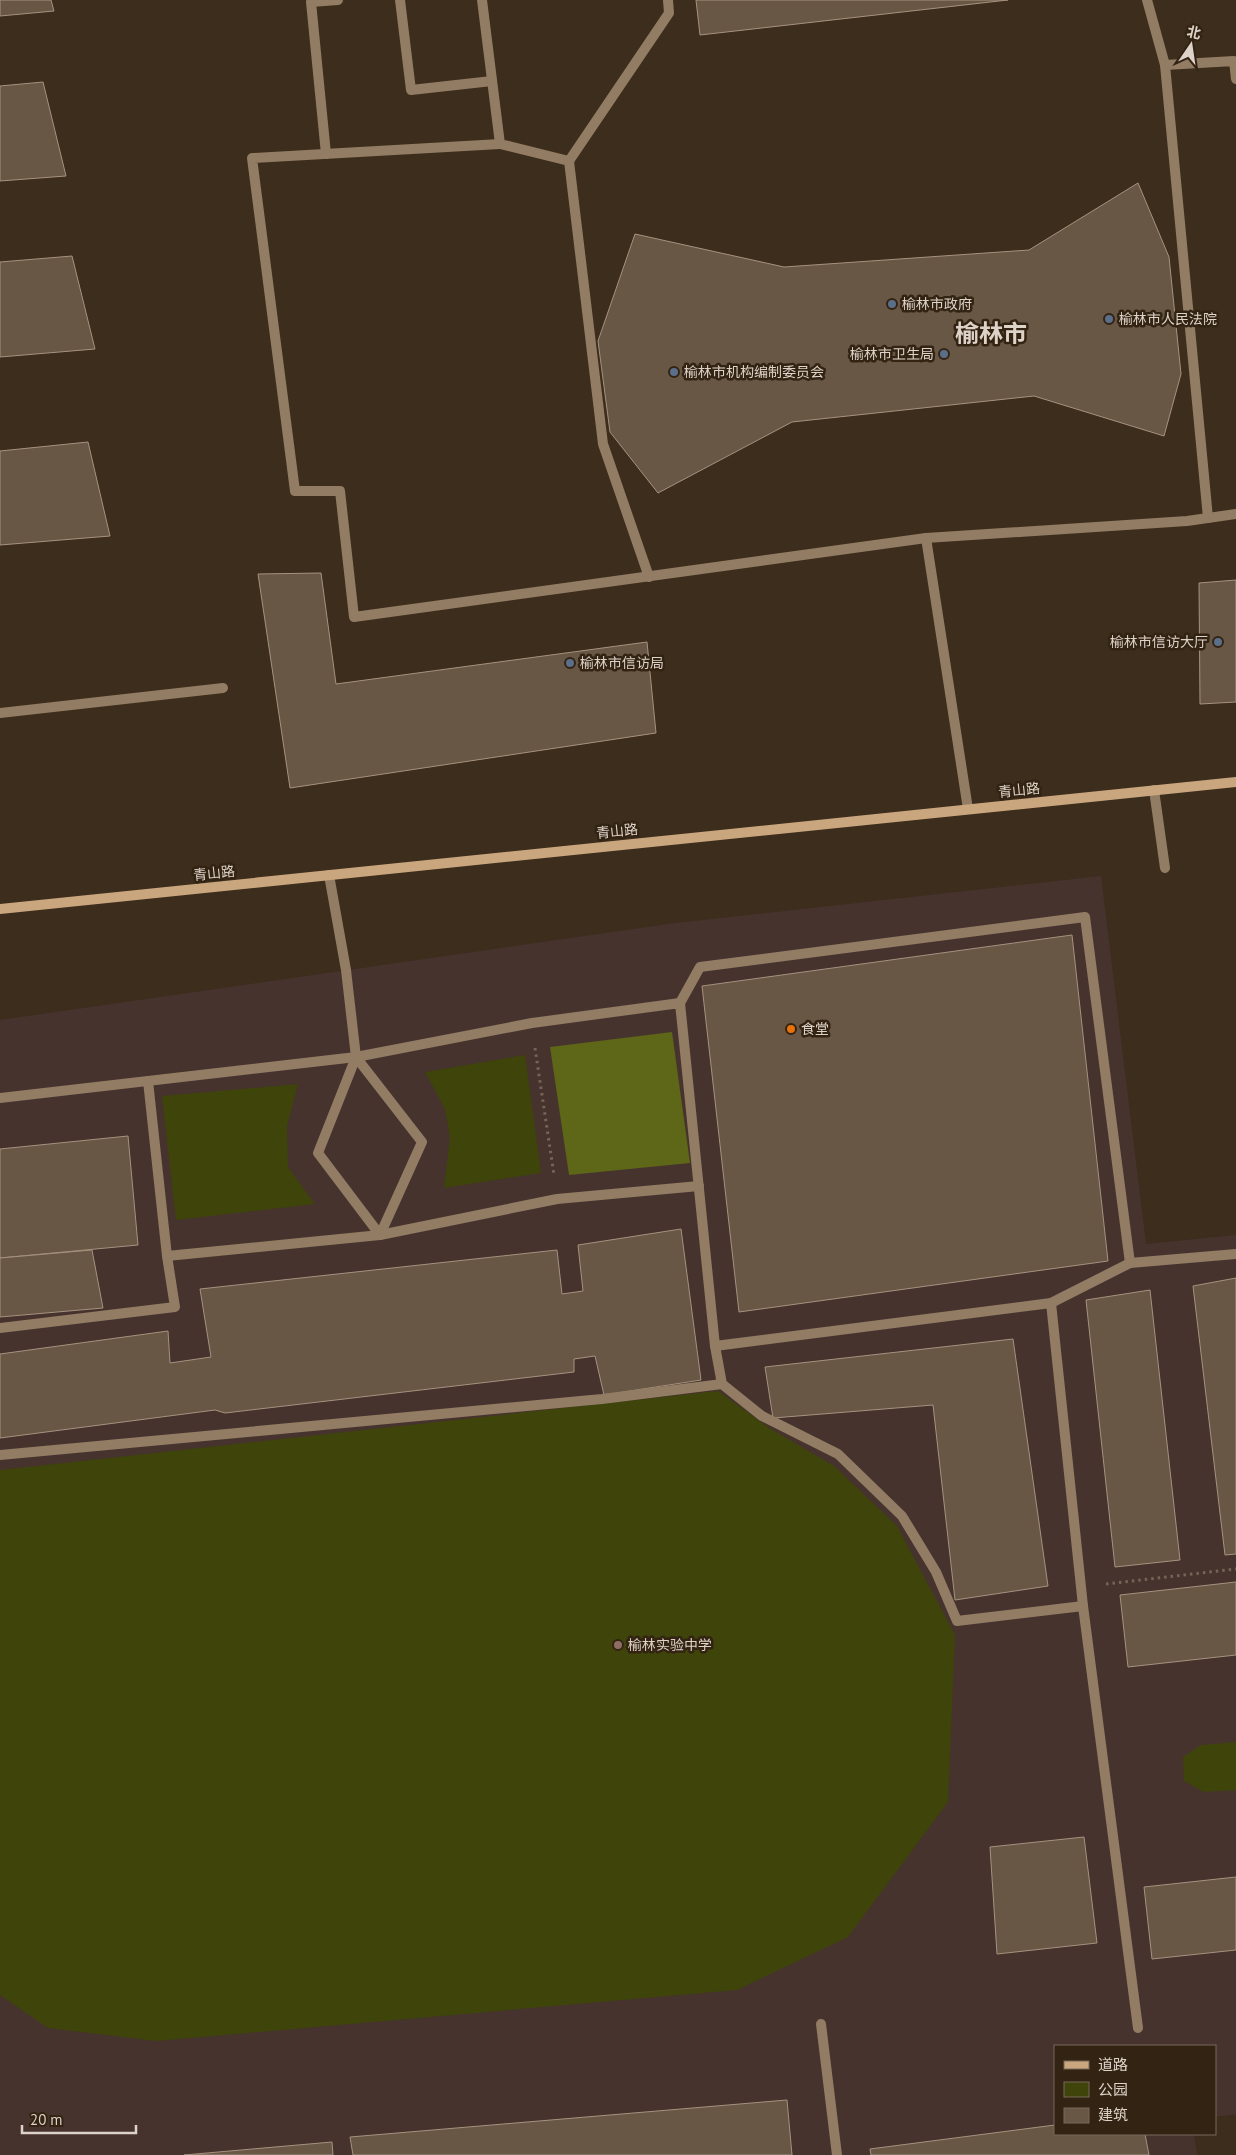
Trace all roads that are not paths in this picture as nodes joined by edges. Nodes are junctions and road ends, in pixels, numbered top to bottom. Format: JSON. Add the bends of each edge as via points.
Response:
{"nodes":[{"id":1,"x":338,"y":0,"type":"edge"},
{"id":2,"x":400,"y":0,"type":"edge"},
{"id":3,"x":482,"y":0,"type":"edge"},
{"id":4,"x":668,"y":0,"type":"edge"},
{"id":5,"x":1147,"y":0,"type":"edge"},
{"id":6,"x":1165,"y":65,"type":"junction"},
{"id":7,"x":1236,"y":79,"type":"edge"},
{"id":8,"x":492,"y":81,"type":"junction"},
{"id":9,"x":500,"y":144,"type":"junction"},
{"id":10,"x":326,"y":154,"type":"junction"},
{"id":11,"x":569,"y":161,"type":"junction"},
{"id":12,"x":1236,"y":514,"type":"edge"},
{"id":13,"x":1208,"y":518,"type":"junction"},
{"id":14,"x":926,"y":538,"type":"junction"},
{"id":15,"x":648,"y":577,"type":"junction"},
{"id":16,"x":223,"y":688,"type":"dead end"},
{"id":17,"x":0,"y":713,"type":"edge"},
{"id":18,"x":1236,"y":782,"type":"edge"},
{"id":19,"x":1154,"y":790,"type":"junction"},
{"id":20,"x":968,"y":809,"type":"junction"},
{"id":21,"x":1165,"y":868,"type":"dead end"},
{"id":22,"x":329,"y":875,"type":"junction"},
{"id":23,"x":0,"y":909,"type":"edge"},
{"id":24,"x":680,"y":1003,"type":"junction"},
{"id":25,"x":356,"y":1057,"type":"junction"},
{"id":26,"x":148,"y":1081,"type":"junction"},
{"id":27,"x":0,"y":1098,"type":"edge"},
{"id":28,"x":698,"y":1186,"type":"junction"},
{"id":29,"x":380,"y":1235,"type":"junction"},
{"id":30,"x":1236,"y":1254,"type":"edge"},
{"id":31,"x":167,"y":1256,"type":"junction"},
{"id":32,"x":1130,"y":1262,"type":"junction"},
{"id":33,"x":1051,"y":1303,"type":"junction"},
{"id":34,"x":0,"y":1328,"type":"edge"},
{"id":35,"x":715,"y":1346,"type":"junction"},
{"id":36,"x":722,"y":1384,"type":"junction"},
{"id":37,"x":0,"y":1455,"type":"edge"},
{"id":38,"x":1083,"y":1606,"type":"junction"},
{"id":39,"x":821,"y":2024,"type":"dead end"},
{"id":40,"x":1138,"y":2028,"type":"dead end"},
{"id":41,"x":837,"y":2155,"type":"edge"}],
"edges":[{"from":1,"to":10,"type":"street","via":[[312,2]]},
{"from":2,"to":8,"type":"street","via":[[411,90]]},
{"from":3,"to":8,"type":"street"},
{"from":4,"to":11,"type":"street","via":[[669,13]]},
{"from":5,"to":6,"type":"street"},
{"from":6,"to":7,"type":"street","via":[[1234,62]]},
{"from":6,"to":13,"type":"street"},
{"from":8,"to":9,"type":"street"},
{"from":9,"to":10,"type":"street"},
{"from":9,"to":11,"type":"street"},
{"from":10,"to":15,"type":"street","via":[[252,158],[295,490],[340,491],[354,617]]},
{"from":11,"to":15,"type":"street","via":[[603,444]]},
{"from":12,"to":13,"type":"street"},
{"from":13,"to":14,"type":"street"},
{"from":14,"to":15,"type":"street"},
{"from":14,"to":20,"type":"street"},
{"from":16,"to":17,"type":"street"},
{"from":18,"to":19,"type":"street","name":"青山路"},
{"from":19,"to":20,"type":"street","name":"青山路"},
{"from":19,"to":21,"type":"street"},
{"from":20,"to":22,"type":"street","name":"青山路"},
{"from":22,"to":23,"type":"street","name":"青山路"},
{"from":22,"to":25,"type":"street","via":[[346,970]]},
{"from":24,"to":25,"type":"street","via":[[532,1023]]},
{"from":24,"to":28,"type":"street"},
{"from":24,"to":32,"type":"street","via":[[700,968],[1085,917]]},
{"from":25,"to":26,"type":"street"},
{"from":25,"to":29,"type":"street","via":[[318,1153]]},
{"from":25,"to":29,"type":"street","via":[[422,1142]]},
{"from":26,"to":27,"type":"street"},
{"from":26,"to":31,"type":"street"},
{"from":28,"to":29,"type":"street","via":[[557,1199]]},
{"from":28,"to":35,"type":"street"},
{"from":29,"to":31,"type":"street"},
{"from":30,"to":32,"type":"street"},
{"from":31,"to":34,"type":"street","via":[[175,1307]]},
{"from":32,"to":33,"type":"street"},
{"from":33,"to":35,"type":"street"},
{"from":33,"to":38,"type":"street"},
{"from":35,"to":36,"type":"street"},
{"from":36,"to":37,"type":"street","via":[[592,1400]]},
{"from":36,"to":38,"type":"street","via":[[762,1416],[838,1454],[902,1516],[936,1572],[957,1621]]},
{"from":38,"to":40,"type":"street"},
{"from":39,"to":41,"type":"street"}]}
